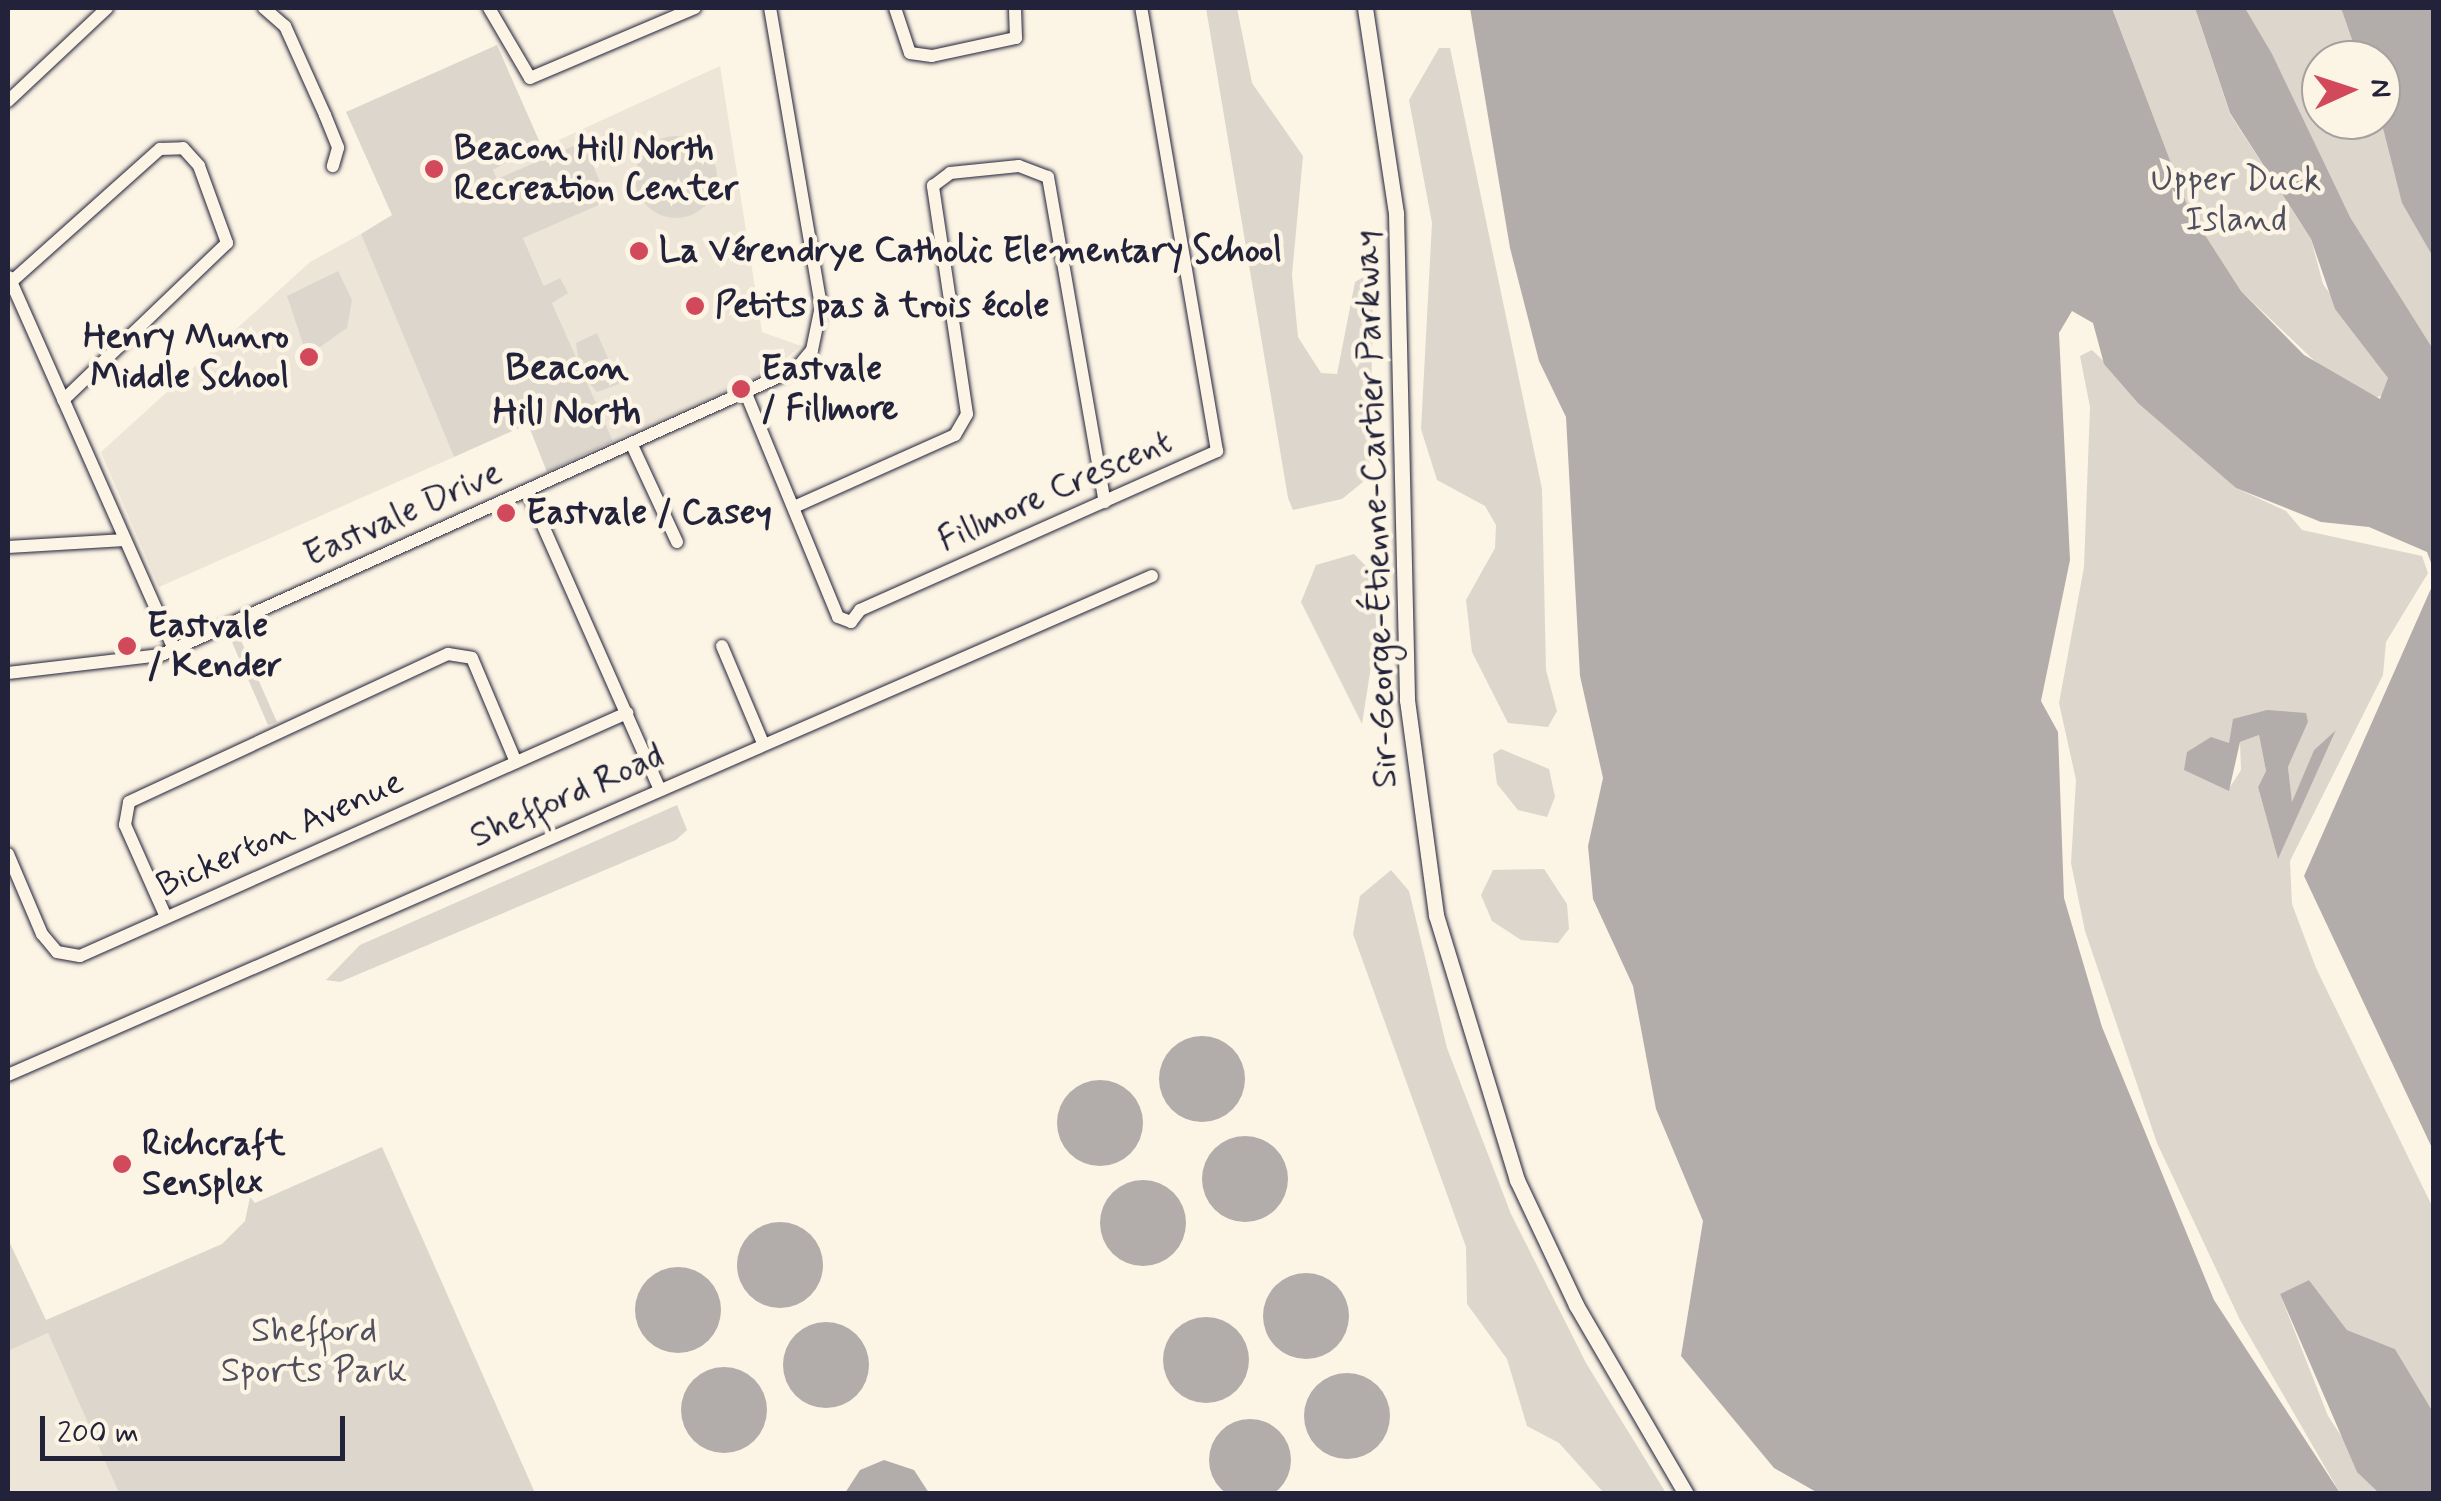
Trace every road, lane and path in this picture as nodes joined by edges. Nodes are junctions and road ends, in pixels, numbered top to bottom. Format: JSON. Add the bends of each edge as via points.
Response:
{"nodes":[{"id":1,"x":107,"y":8,"type":"edge"},
{"id":2,"x":264,"y":8,"type":"edge"},
{"id":3,"x":489,"y":8,"type":"edge"},
{"id":4,"x":695,"y":8,"type":"edge"},
{"id":5,"x":770,"y":8,"type":"edge"},
{"id":6,"x":895,"y":8,"type":"edge"},
{"id":7,"x":1015,"y":8,"type":"edge"},
{"id":8,"x":1141,"y":8,"type":"edge"},
{"id":9,"x":1366,"y":8,"type":"edge"},
{"id":10,"x":8,"y":101,"type":"edge"},
{"id":11,"x":333,"y":166,"type":"dead end"},
{"id":12,"x":9,"y":278,"type":"edge"},
{"id":13,"x":747,"y":396,"type":"junction"},
{"id":14,"x":63,"y":400,"type":"junction"},
{"id":15,"x":632,"y":445,"type":"junction"},
{"id":16,"x":528,"y":492,"type":"junction"},
{"id":17,"x":1105,"y":502,"type":"junction"},
{"id":18,"x":794,"y":507,"type":"junction"},
{"id":19,"x":125,"y":540,"type":"junction"},
{"id":20,"x":677,"y":542,"type":"dead end"},
{"id":21,"x":8,"y":547,"type":"edge"},
{"id":22,"x":1152,"y":576,"type":"dead end"},
{"id":23,"x":722,"y":646,"type":"dead end"},
{"id":24,"x":174,"y":649,"type":"junction"},
{"id":25,"x":8,"y":673,"type":"edge"},
{"id":26,"x":627,"y":713,"type":"junction"},
{"id":27,"x":764,"y":743,"type":"junction"},
{"id":28,"x":516,"y":762,"type":"junction"},
{"id":29,"x":659,"y":788,"type":"junction"},
{"id":30,"x":8,"y":854,"type":"edge"},
{"id":31,"x":166,"y":917,"type":"junction"},
{"id":32,"x":8,"y":1076,"type":"edge"},
{"id":33,"x":1686,"y":1494,"type":"edge"}],
"edges":[{"from":1,"to":10,"type":"street"},
{"from":2,"to":11,"type":"street","via":[[295,46],[338,148]]},
{"from":3,"to":4,"type":"street","via":[[530,78]]},
{"from":5,"to":13,"type":"street","name":"Eastvale Drive","via":[[821,306],[805,361]]},
{"from":6,"to":7,"type":"street","via":[[910,53],[932,56],[1006,44],[1016,38]]},
{"from":8,"to":17,"type":"street","name":"Fillmore Crescent","via":[[1218,452]]},
{"from":9,"to":33,"type":"main road","name":"Sir-George-Étienne-Cartier Parkway","via":[[1396,213],[1406,356],[1407,700],[1436,916],[1517,1180],[1576,1305]]},
{"from":12,"to":14,"type":"street"},
{"from":12,"to":14,"type":"street","via":[[160,149],[183,148],[199,166],[227,243]]},
{"from":13,"to":15,"type":"street","name":"Eastvale Drive"},
{"from":13,"to":18,"type":"street","name":"Fillmore Crescent"},
{"from":14,"to":19,"type":"street"},
{"from":15,"to":16,"type":"street","name":"Eastvale Drive"},
{"from":15,"to":20,"type":"street"},
{"from":16,"to":24,"type":"street","name":"Eastvale Drive"},
{"from":16,"to":26,"type":"street"},
{"from":17,"to":18,"type":"street","name":"Fillmore Crescent","via":[[860,610],[851,622],[838,618]]},
{"from":17,"to":18,"type":"street","via":[[1048,176],[1019,166],[950,173],[933,186],[966,414],[955,435]]},
{"from":19,"to":21,"type":"street"},
{"from":19,"to":24,"type":"street"},
{"from":22,"to":27,"type":"street","name":"Shefford Road"},
{"from":23,"to":27,"type":"street"},
{"from":24,"to":25,"type":"street","name":"Eastvale Drive"},
{"from":26,"to":28,"type":"street","name":"Bickerton Avenue"},
{"from":26,"to":29,"type":"street"},
{"from":27,"to":29,"type":"street","name":"Shefford Road"},
{"from":28,"to":31,"type":"street","name":"Bickerton Avenue"},
{"from":28,"to":31,"type":"street","via":[[472,658],[448,654],[129,802],[125,826]]},
{"from":29,"to":32,"type":"street","name":"Shefford Road"},
{"from":30,"to":31,"type":"street","name":"Bickerton Avenue","via":[[57,952],[80,956]]}]}
